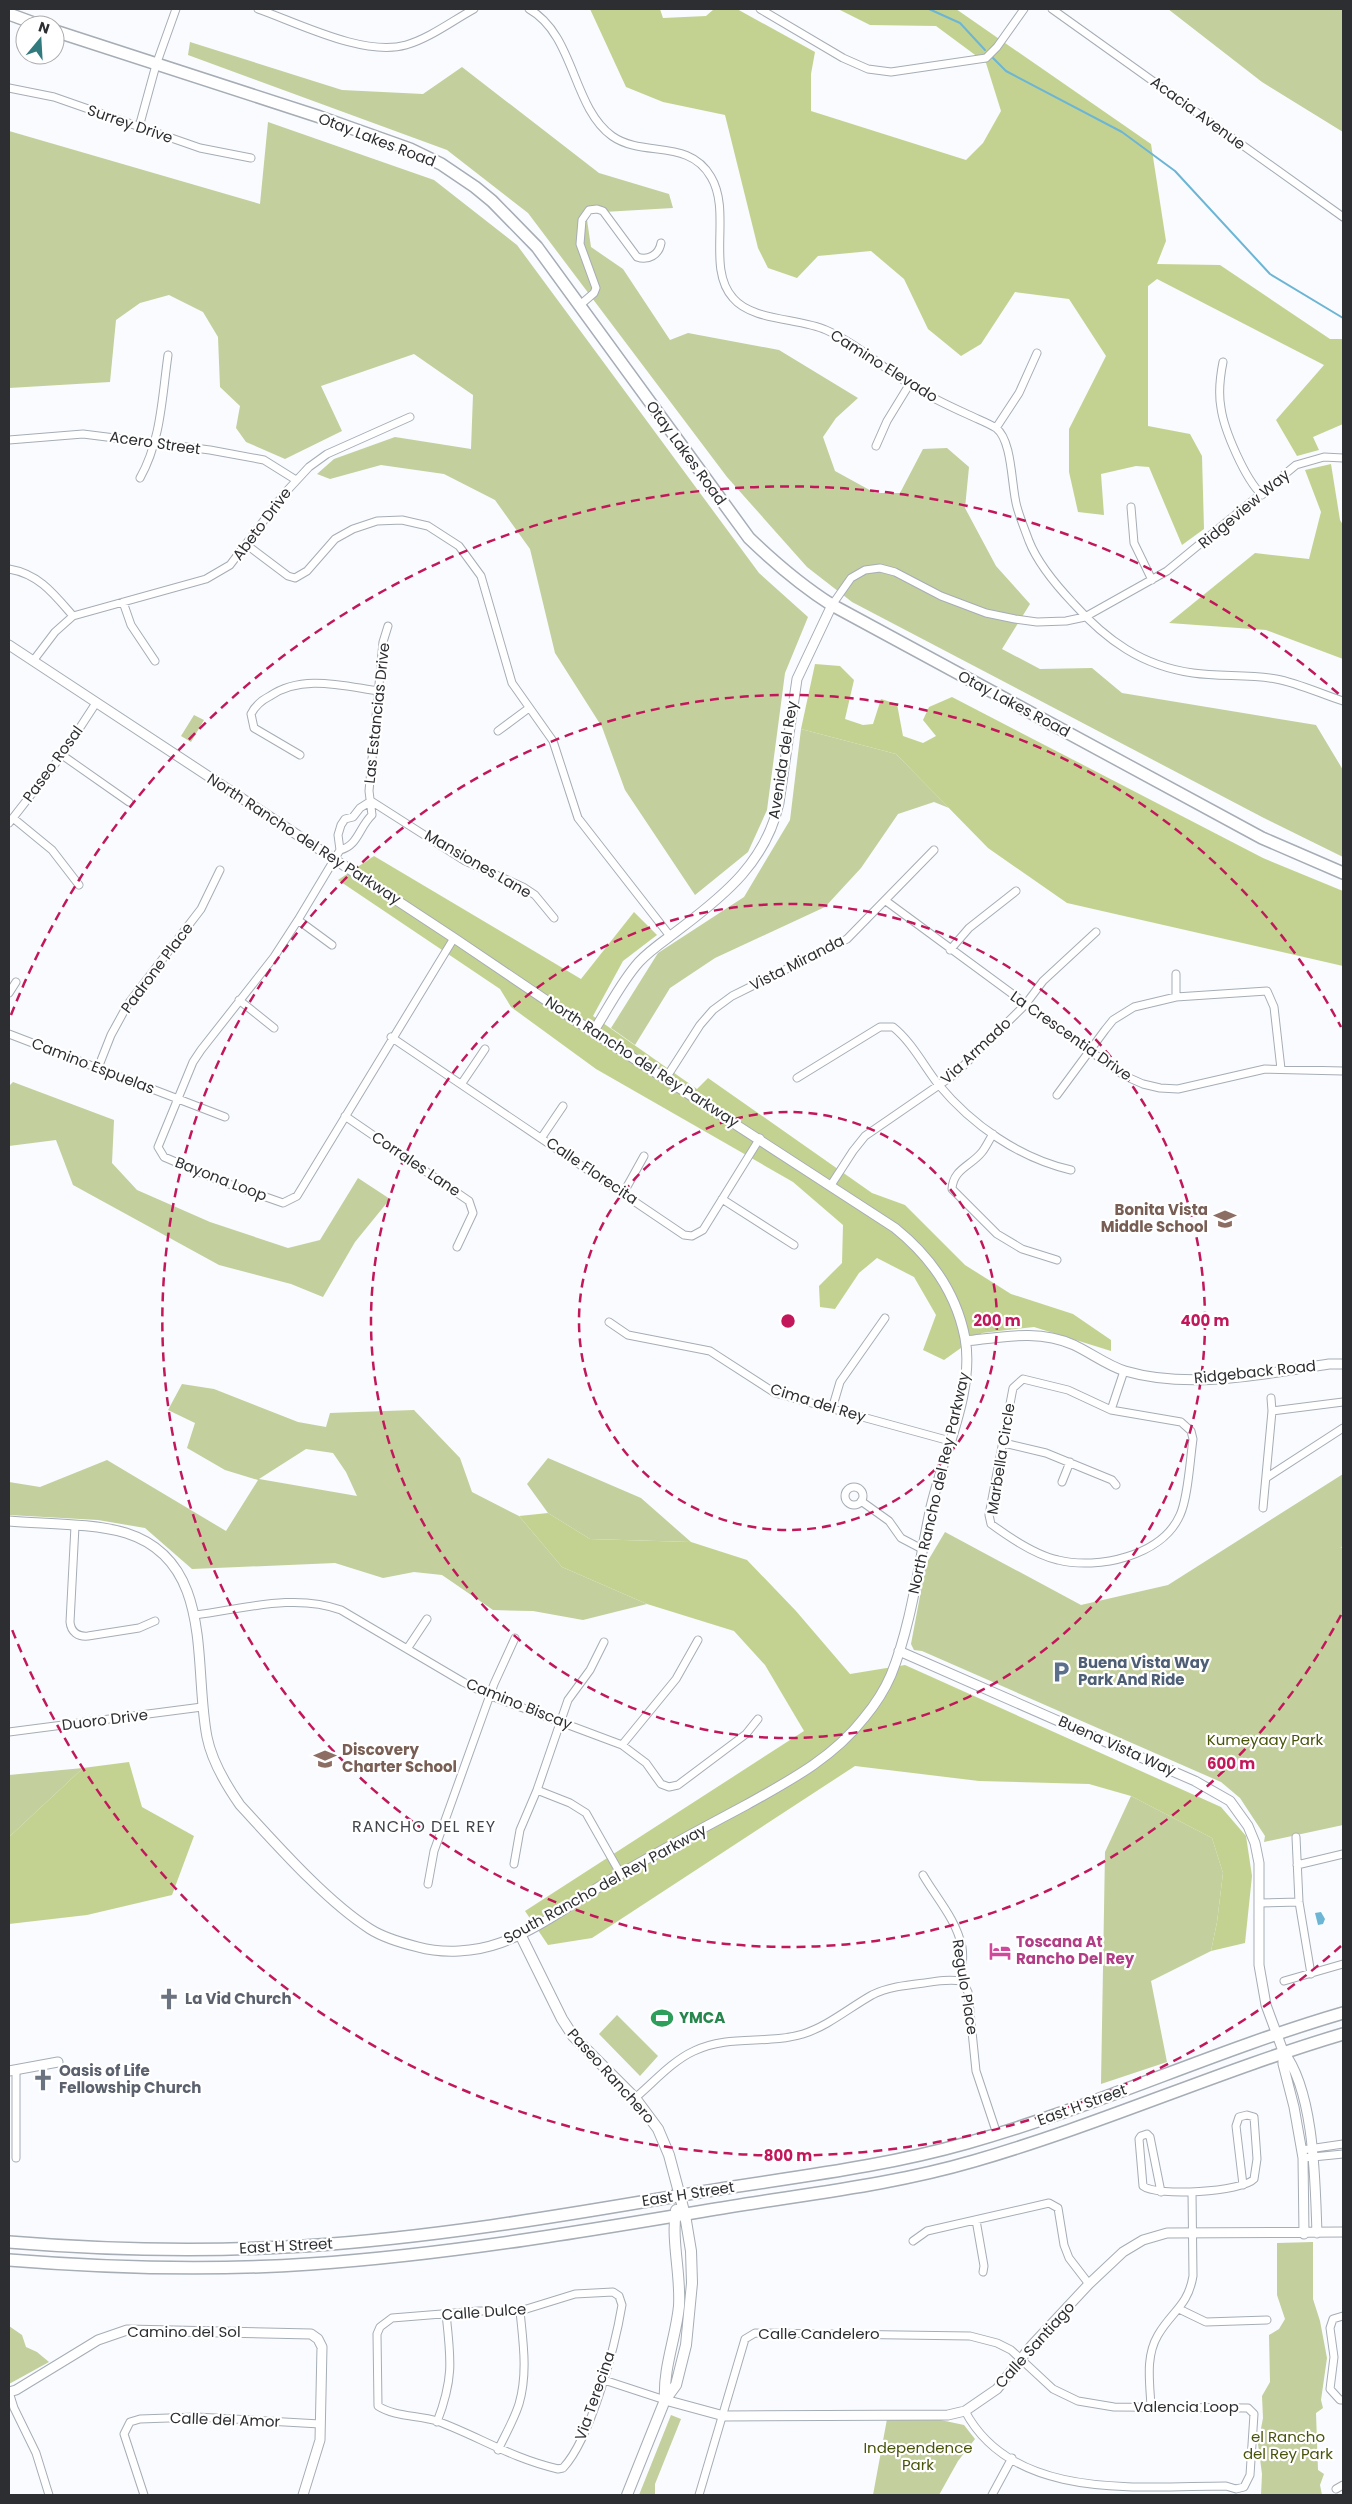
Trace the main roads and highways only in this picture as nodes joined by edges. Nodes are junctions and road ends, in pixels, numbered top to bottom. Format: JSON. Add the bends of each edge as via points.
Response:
{"nodes":[{"id":1,"x":65,"y":34,"type":"edge"},
{"id":2,"x":1343,"y":873,"type":"edge"},
{"id":3,"x":520,"y":1934,"type":"road end"},
{"id":4,"x":1343,"y":2013,"type":"edge"},
{"id":5,"x":1343,"y":2034,"type":"edge"},
{"id":6,"x":679,"y":2195,"type":"junction"},
{"id":7,"x":680,"y":2216,"type":"junction"},
{"id":8,"x":9,"y":2242,"type":"edge"},
{"id":9,"x":9,"y":2260,"type":"edge"},
{"id":10,"x":626,"y":2495,"type":"edge"}],
"edges":[{"from":1,"to":2,"type":"main road","name":"Otay Lakes Road","via":[[320,117],[410,149],[441,164],[475,187],[537,247],[749,538],[774,562],[832,605],[1262,838]]},
{"from":3,"to":6,"type":"main road","name":"Paseo Ranchero","via":[[573,2036],[635,2098],[658,2128],[670,2155]]},
{"from":4,"to":6,"type":"main road","name":"East H Street","via":[[1278,2032],[1021,2128],[889,2162]]},
{"from":5,"to":7,"type":"main road","name":"East H Street","via":[[1283,2051],[1027,2146],[973,2162],[830,2193]]},
{"from":6,"to":7,"type":"main road","name":"Paseo Ranchero"},
{"from":6,"to":8,"type":"main road","name":"East H Street","via":[[446,2232],[300,2246],[184,2250]]},
{"from":7,"to":9,"type":"main road","name":"East H Street","via":[[452,2250],[306,2264],[190,2268]]},
{"from":7,"to":10,"type":"main road","name":"Paseo Ranchero","via":[[679,2305],[664,2384],[665,2400]]}]}
